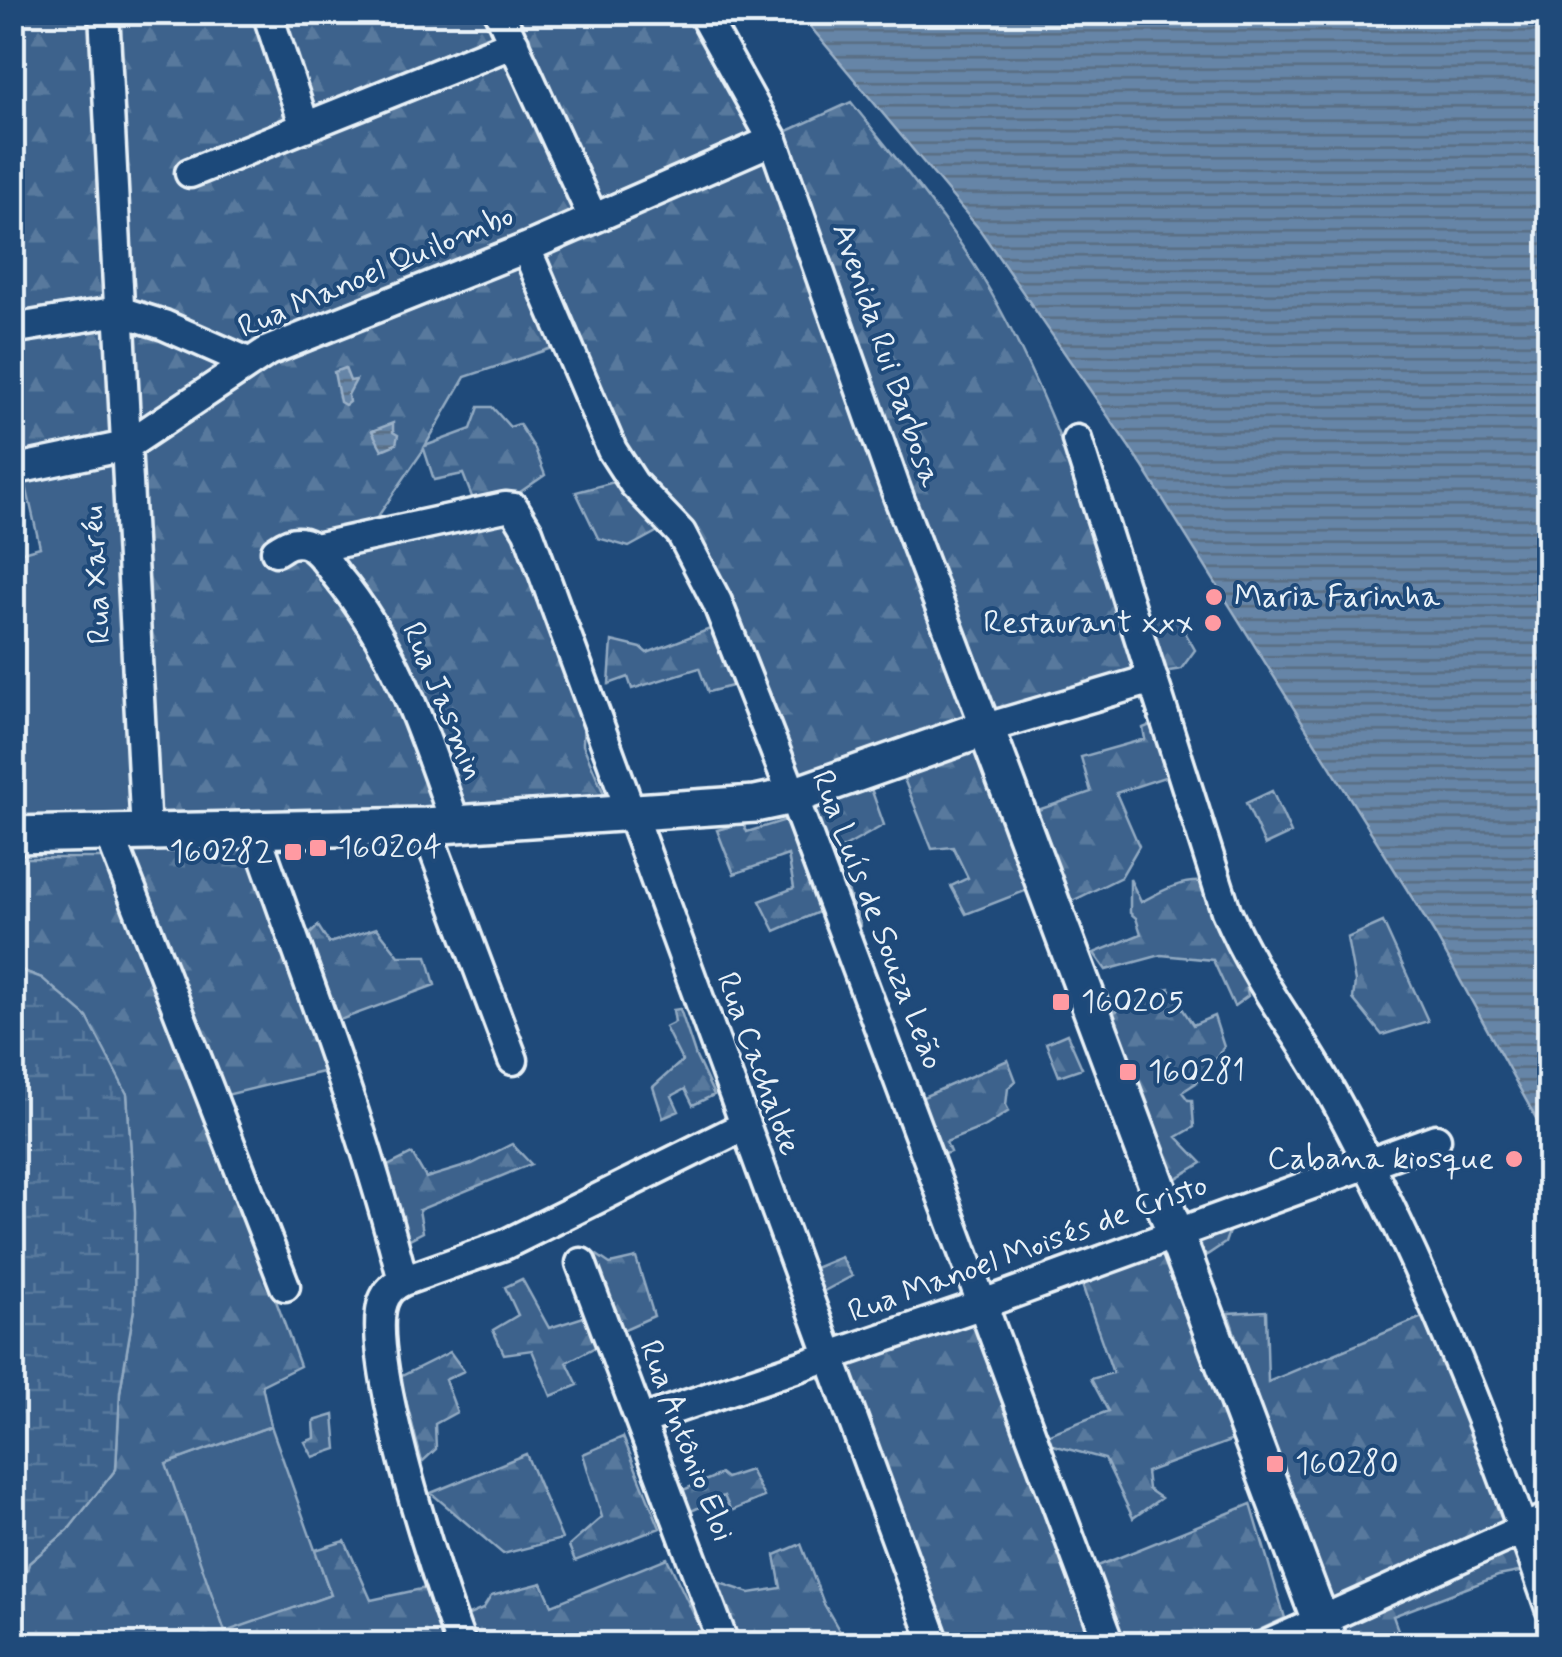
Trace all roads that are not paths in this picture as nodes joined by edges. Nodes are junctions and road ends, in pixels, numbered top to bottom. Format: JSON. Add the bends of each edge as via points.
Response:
{"nodes":[{"id":1,"x":104,"y":12,"type":"edge"},
{"id":2,"x":267,"y":12,"type":"edge"},
{"id":3,"x":499,"y":12,"type":"edge"},
{"id":4,"x":702,"y":12,"type":"edge"},
{"id":5,"x":514,"y":43,"type":"junction"},
{"id":6,"x":305,"y":127,"type":"junction"},
{"id":7,"x":773,"y":140,"type":"junction"},
{"id":8,"x":190,"y":173,"type":"dead end"},
{"id":9,"x":593,"y":218,"type":"junction"},
{"id":10,"x":526,"y":248,"type":"junction"},
{"id":11,"x":119,"y":312,"type":"junction"},
{"id":12,"x":12,"y":329,"type":"edge"},
{"id":13,"x":248,"y":362,"type":"junction"},
{"id":14,"x":1078,"y":440,"type":"dead end"},
{"id":15,"x":126,"y":446,"type":"junction"},
{"id":16,"x":12,"y":470,"type":"edge"},
{"id":17,"x":315,"y":548,"type":"junction"},
{"id":18,"x":276,"y":551,"type":"dead end"},
{"id":19,"x":1153,"y":679,"type":"junction"},
{"id":20,"x":986,"y":728,"type":"junction"},
{"id":21,"x":793,"y":796,"type":"junction"},
{"id":22,"x":629,"y":811,"type":"junction"},
{"id":23,"x":440,"y":825,"type":"junction"},
{"id":24,"x":256,"y":831,"type":"junction"},
{"id":25,"x":12,"y":834,"type":"edge"},
{"id":26,"x":146,"y":834,"type":"junction"},
{"id":27,"x":110,"y":835,"type":"junction"},
{"id":28,"x":513,"y":1060,"type":"dead end"},
{"id":29,"x":744,"y":1126,"type":"junction"},
{"id":30,"x":1436,"y":1138,"type":"dead end"},
{"id":31,"x":1368,"y":1163,"type":"junction"},
{"id":32,"x":1176,"y":1231,"type":"junction"},
{"id":33,"x":581,"y":1263,"type":"dead end"},
{"id":34,"x":403,"y":1281,"type":"junction"},
{"id":35,"x":285,"y":1286,"type":"dead end"},
{"id":36,"x":983,"y":1304,"type":"junction"},
{"id":37,"x":831,"y":1358,"type":"junction"},
{"id":38,"x":642,"y":1420,"type":"junction"},
{"id":39,"x":1550,"y":1517,"type":"edge"},
{"id":40,"x":1523,"y":1530,"type":"junction"},
{"id":41,"x":1550,"y":1608,"type":"edge"},
{"id":42,"x":1325,"y":1634,"type":"edge"},
{"id":43,"x":461,"y":1644,"type":"edge"},
{"id":44,"x":724,"y":1644,"type":"edge"},
{"id":45,"x":935,"y":1644,"type":"edge"},
{"id":46,"x":1108,"y":1644,"type":"edge"},
{"id":47,"x":1269,"y":1644,"type":"edge"}],
"edges":[{"from":1,"to":11,"type":"street","name":"Rua Xaréu"},
{"from":2,"to":6,"type":"street"},
{"from":3,"to":5,"type":"street"},
{"from":4,"to":7,"type":"street","name":"Avenida Rui Barbosa"},
{"from":5,"to":6,"type":"street"},
{"from":5,"to":9,"type":"street"},
{"from":6,"to":8,"type":"street"},
{"from":7,"to":9,"type":"street","name":"Rua Manoel Quilombo"},
{"from":7,"to":20,"type":"street","name":"Avenida Rui Barbosa"},
{"from":9,"to":10,"type":"street","name":"Rua Manoel Quilombo"},
{"from":10,"to":13,"type":"street","name":"Rua Manoel Quilombo"},
{"from":10,"to":21,"type":"street","name":"Rua Luís de Souza Leão","via":[[612,450],[697,561]]},
{"from":11,"to":12,"type":"street"},
{"from":11,"to":13,"type":"street"},
{"from":11,"to":15,"type":"street","name":"Rua Xaréu"},
{"from":13,"to":15,"type":"street","name":"Rua Manoel Quilombo"},
{"from":14,"to":19,"type":"street"},
{"from":15,"to":16,"type":"street","name":"Rua Manoel Quilombo"},
{"from":15,"to":26,"type":"street","name":"Rua Xaréu"},
{"from":17,"to":18,"type":"street","via":[[288,542]]},
{"from":17,"to":22,"type":"street","name":"Rua Cachalote","via":[[514,508]]},
{"from":17,"to":23,"type":"street","name":"Rua Jasmin","via":[[393,658]]},
{"from":19,"to":20,"type":"street"},
{"from":19,"to":31,"type":"street","via":[[1243,950]]},
{"from":20,"to":21,"type":"main road"},
{"from":20,"to":32,"type":"main road"},
{"from":21,"to":22,"type":"main road"},
{"from":21,"to":36,"type":"street","name":"Rua Luís de Souza Leão"},
{"from":22,"to":23,"type":"main road"},
{"from":22,"to":29,"type":"street","name":"Rua Cachalote"},
{"from":23,"to":24,"type":"main road"},
{"from":23,"to":28,"type":"street","name":"Rua Jasmin"},
{"from":24,"to":26,"type":"main road"},
{"from":24,"to":34,"type":"street","via":[[369,1159]]},
{"from":25,"to":27,"type":"main road"},
{"from":26,"to":27,"type":"main road"},
{"from":27,"to":35,"type":"street"},
{"from":29,"to":34,"type":"street","via":[[504,1245]]},
{"from":29,"to":37,"type":"street","name":"Rua Cachalote"},
{"from":30,"to":31,"type":"street","name":"Rua Manoel Moisés de Cristo"},
{"from":31,"to":32,"type":"street","name":"Rua Manoel Moisés de Cristo"},
{"from":31,"to":40,"type":"street","via":[[1424,1279]]},
{"from":32,"to":36,"type":"street","name":"Rua Manoel Moisés de Cristo"},
{"from":32,"to":42,"type":"main road"},
{"from":33,"to":38,"type":"street","name":"Rua Antônio Eloi"},
{"from":34,"to":43,"type":"street","via":[[382,1303],[380,1352]]},
{"from":36,"to":37,"type":"street","name":"Rua Manoel Moisés de Cristo"},
{"from":36,"to":46,"type":"street","name":"Rua Luís de Souza Leão"},
{"from":37,"to":38,"type":"street","name":"Rua Manoel Moisés de Cristo"},
{"from":37,"to":45,"type":"street","name":"Rua Cachalote"},
{"from":38,"to":44,"type":"street","name":"Rua Antônio Eloi"},
{"from":39,"to":40,"type":"street"},
{"from":40,"to":41,"type":"street"},
{"from":40,"to":42,"type":"street"},
{"from":42,"to":47,"type":"street"}]}
